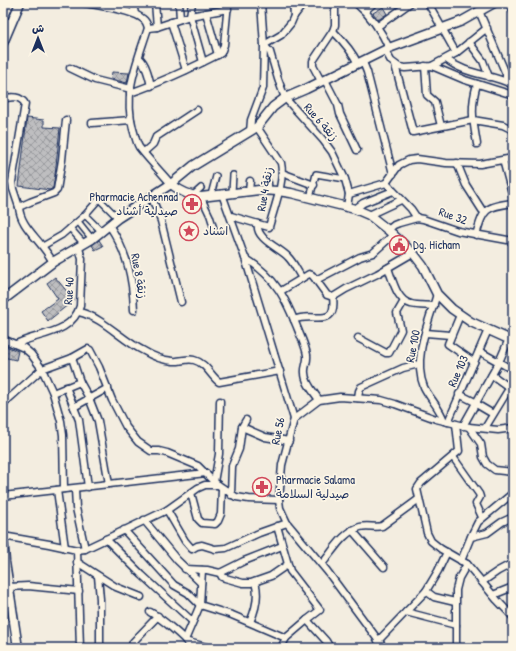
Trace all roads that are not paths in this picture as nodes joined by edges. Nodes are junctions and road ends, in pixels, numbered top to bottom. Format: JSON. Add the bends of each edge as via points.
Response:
{"nodes":[{"id":1,"x":20,"y":3,"type":"edge"},
{"id":2,"x":85,"y":3,"type":"edge"},
{"id":3,"x":133,"y":3,"type":"edge"},
{"id":4,"x":155,"y":3,"type":"edge"},
{"id":5,"x":179,"y":3,"type":"edge"},
{"id":6,"x":192,"y":3,"type":"edge"},
{"id":7,"x":261,"y":3,"type":"edge"},
{"id":8,"x":293,"y":3,"type":"edge"},
{"id":9,"x":304,"y":3,"type":"edge"},
{"id":10,"x":335,"y":3,"type":"edge"},
{"id":11,"x":356,"y":3,"type":"edge"},
{"id":12,"x":374,"y":3,"type":"edge"},
{"id":13,"x":410,"y":3,"type":"edge"},
{"id":14,"x":428,"y":3,"type":"edge"},
{"id":15,"x":494,"y":3,"type":"edge"},
{"id":16,"x":509,"y":3,"type":"edge"},
{"id":17,"x":118,"y":6,"type":"edge"},
{"id":18,"x":228,"y":6,"type":"edge"},
{"id":19,"x":482,"y":7,"type":"edge"},
{"id":20,"x":365,"y":11,"type":"junction"},
{"id":21,"x":513,"y":11,"type":"edge"},
{"id":22,"x":206,"y":13,"type":"junction"},
{"id":23,"x":135,"y":14,"type":"junction"},
{"id":24,"x":190,"y":16,"type":"junction"},
{"id":25,"x":294,"y":16,"type":"junction"},
{"id":26,"x":180,"y":19,"type":"junction"},
{"id":27,"x":7,"y":22,"type":"edge"},
{"id":28,"x":171,"y":22,"type":"junction"},
{"id":29,"x":378,"y":26,"type":"junction"},
{"id":30,"x":157,"y":27,"type":"junction"},
{"id":31,"x":442,"y":27,"type":"junction"},
{"id":32,"x":148,"y":28,"type":"junction"},
{"id":33,"x":487,"y":28,"type":"junction"},
{"id":34,"x":333,"y":31,"type":"junction"},
{"id":35,"x":469,"y":42,"type":"junction"},
{"id":36,"x":3,"y":43,"type":"edge"},
{"id":37,"x":264,"y":45,"type":"junction"},
{"id":38,"x":387,"y":49,"type":"junction"},
{"id":39,"x":456,"y":53,"type":"junction"},
{"id":40,"x":218,"y":55,"type":"junction"},
{"id":41,"x":139,"y":58,"type":"junction"},
{"id":42,"x":446,"y":59,"type":"junction"},
{"id":43,"x":203,"y":62,"type":"junction"},
{"id":44,"x":360,"y":63,"type":"junction"},
{"id":45,"x":395,"y":65,"type":"junction"},
{"id":46,"x":426,"y":66,"type":"junction"},
{"id":47,"x":432,"y":66,"type":"junction"},
{"id":48,"x":70,"y":68,"type":"dead end"},
{"id":49,"x":186,"y":70,"type":"junction"},
{"id":50,"x":489,"y":77,"type":"junction"},
{"id":51,"x":323,"y":81,"type":"junction"},
{"id":52,"x":506,"y":81,"type":"junction"},
{"id":53,"x":477,"y":84,"type":"junction"},
{"id":54,"x":513,"y":85,"type":"edge"},
{"id":55,"x":151,"y":86,"type":"junction"},
{"id":56,"x":130,"y":91,"type":"junction"},
{"id":57,"x":513,"y":95,"type":"edge"},
{"id":58,"x":285,"y":98,"type":"junction"},
{"id":59,"x":3,"y":99,"type":"edge"},
{"id":60,"x":197,"y":110,"type":"dead end"},
{"id":61,"x":66,"y":120,"type":"dead end"},
{"id":62,"x":131,"y":120,"type":"junction"},
{"id":63,"x":473,"y":120,"type":"junction"},
{"id":64,"x":92,"y":123,"type":"dead end"},
{"id":65,"x":441,"y":126,"type":"junction"},
{"id":66,"x":257,"y":127,"type":"junction"},
{"id":67,"x":513,"y":130,"type":"edge"},
{"id":68,"x":250,"y":132,"type":"junction"},
{"id":69,"x":477,"y":144,"type":"dead end"},
{"id":70,"x":357,"y":150,"type":"dead end"},
{"id":71,"x":144,"y":152,"type":"junction"},
{"id":72,"x":513,"y":158,"type":"edge"},
{"id":73,"x":503,"y":160,"type":"junction"},
{"id":74,"x":458,"y":164,"type":"junction"},
{"id":75,"x":282,"y":173,"type":"junction"},
{"id":76,"x":393,"y":174,"type":"junction"},
{"id":77,"x":233,"y":175,"type":"dead end"},
{"id":78,"x":216,"y":176,"type":"dead end"},
{"id":79,"x":345,"y":178,"type":"junction"},
{"id":80,"x":250,"y":181,"type":"dead end"},
{"id":81,"x":386,"y":183,"type":"junction"},
{"id":82,"x":171,"y":184,"type":"junction"},
{"id":83,"x":314,"y":185,"type":"junction"},
{"id":84,"x":201,"y":188,"type":"dead end"},
{"id":85,"x":249,"y":191,"type":"junction"},
{"id":86,"x":278,"y":191,"type":"junction"},
{"id":87,"x":393,"y":191,"type":"junction"},
{"id":88,"x":232,"y":192,"type":"junction"},
{"id":89,"x":222,"y":194,"type":"junction"},
{"id":90,"x":349,"y":194,"type":"junction"},
{"id":91,"x":211,"y":195,"type":"junction"},
{"id":92,"x":196,"y":196,"type":"junction"},
{"id":93,"x":513,"y":197,"type":"edge"},
{"id":94,"x":152,"y":198,"type":"junction"},
{"id":95,"x":310,"y":198,"type":"junction"},
{"id":96,"x":401,"y":200,"type":"junction"},
{"id":97,"x":513,"y":203,"type":"edge"},
{"id":98,"x":19,"y":207,"type":"junction"},
{"id":99,"x":351,"y":208,"type":"junction"},
{"id":100,"x":484,"y":212,"type":"junction"},
{"id":101,"x":85,"y":214,"type":"junction"},
{"id":102,"x":369,"y":215,"type":"junction"},
{"id":103,"x":231,"y":216,"type":"junction"},
{"id":104,"x":118,"y":218,"type":"junction"},
{"id":105,"x":417,"y":218,"type":"junction"},
{"id":106,"x":80,"y":224,"type":"dead end"},
{"id":107,"x":258,"y":224,"type":"junction"},
{"id":108,"x":109,"y":225,"type":"junction"},
{"id":109,"x":269,"y":227,"type":"junction"},
{"id":110,"x":70,"y":228,"type":"junction"},
{"id":111,"x":214,"y":229,"type":"dead end"},
{"id":112,"x":102,"y":232,"type":"junction"},
{"id":113,"x":391,"y":232,"type":"junction"},
{"id":114,"x":476,"y":235,"type":"junction"},
{"id":115,"x":264,"y":238,"type":"junction"},
{"id":116,"x":92,"y":239,"type":"junction"},
{"id":117,"x":513,"y":241,"type":"edge"},
{"id":118,"x":43,"y":246,"type":"junction"},
{"id":119,"x":82,"y":246,"type":"junction"},
{"id":120,"x":413,"y":253,"type":"junction"},
{"id":121,"x":245,"y":258,"type":"junction"},
{"id":122,"x":53,"y":262,"type":"junction"},
{"id":123,"x":388,"y":268,"type":"junction"},
{"id":124,"x":302,"y":278,"type":"junction"},
{"id":125,"x":316,"y":280,"type":"junction"},
{"id":126,"x":281,"y":291,"type":"junction"},
{"id":127,"x":437,"y":294,"type":"junction"},
{"id":128,"x":333,"y":297,"type":"junction"},
{"id":129,"x":3,"y":300,"type":"edge"},
{"id":130,"x":404,"y":301,"type":"junction"},
{"id":131,"x":180,"y":302,"type":"dead end"},
{"id":132,"x":434,"y":306,"type":"junction"},
{"id":133,"x":134,"y":310,"type":"dead end"},
{"id":134,"x":79,"y":312,"type":"junction"},
{"id":135,"x":460,"y":315,"type":"junction"},
{"id":136,"x":294,"y":320,"type":"junction"},
{"id":137,"x":488,"y":330,"type":"junction"},
{"id":138,"x":426,"y":333,"type":"junction"},
{"id":139,"x":450,"y":335,"type":"junction"},
{"id":140,"x":358,"y":338,"type":"dead end"},
{"id":141,"x":3,"y":339,"type":"edge"},
{"id":142,"x":511,"y":340,"type":"edge"},
{"id":143,"x":16,"y":344,"type":"junction"},
{"id":144,"x":479,"y":350,"type":"junction"},
{"id":145,"x":72,"y":358,"type":"junction"},
{"id":146,"x":474,"y":362,"type":"junction"},
{"id":147,"x":499,"y":362,"type":"junction"},
{"id":148,"x":419,"y":364,"type":"junction"},
{"id":149,"x":42,"y":369,"type":"junction"},
{"id":150,"x":513,"y":370,"type":"edge"},
{"id":151,"x":280,"y":371,"type":"junction"},
{"id":152,"x":492,"y":375,"type":"junction"},
{"id":153,"x":80,"y":382,"type":"junction"},
{"id":154,"x":511,"y":385,"type":"edge"},
{"id":155,"x":66,"y":387,"type":"junction"},
{"id":156,"x":108,"y":388,"type":"junction"},
{"id":157,"x":53,"y":393,"type":"junction"},
{"id":158,"x":459,"y":394,"type":"junction"},
{"id":159,"x":89,"y":398,"type":"junction"},
{"id":160,"x":358,"y":398,"type":"junction"},
{"id":161,"x":319,"y":400,"type":"junction"},
{"id":162,"x":220,"y":401,"type":"dead end"},
{"id":163,"x":476,"y":403,"type":"junction"},
{"id":164,"x":3,"y":404,"type":"edge"},
{"id":165,"x":74,"y":407,"type":"junction"},
{"id":166,"x":493,"y":414,"type":"junction"},
{"id":167,"x":294,"y":419,"type":"junction"},
{"id":168,"x":246,"y":420,"type":"dead end"},
{"id":169,"x":446,"y":421,"type":"junction"},
{"id":170,"x":456,"y":424,"type":"junction"},
{"id":171,"x":466,"y":426,"type":"junction"},
{"id":172,"x":242,"y":427,"type":"junction"},
{"id":173,"x":485,"y":428,"type":"junction"},
{"id":174,"x":513,"y":428,"type":"edge"},
{"id":175,"x":289,"y":441,"type":"junction"},
{"id":176,"x":453,"y":457,"type":"junction"},
{"id":177,"x":513,"y":472,"type":"edge"},
{"id":178,"x":206,"y":473,"type":"junction"},
{"id":179,"x":109,"y":484,"type":"junction"},
{"id":180,"x":218,"y":485,"type":"junction"},
{"id":181,"x":88,"y":487,"type":"junction"},
{"id":182,"x":75,"y":489,"type":"junction"},
{"id":183,"x":61,"y":490,"type":"junction"},
{"id":184,"x":191,"y":493,"type":"junction"},
{"id":185,"x":513,"y":493,"type":"edge"},
{"id":186,"x":232,"y":494,"type":"junction"},
{"id":187,"x":3,"y":496,"type":"edge"},
{"id":188,"x":419,"y":499,"type":"junction"},
{"id":189,"x":279,"y":500,"type":"junction"},
{"id":190,"x":167,"y":510,"type":"junction"},
{"id":191,"x":482,"y":517,"type":"junction"},
{"id":192,"x":513,"y":518,"type":"edge"},
{"id":193,"x":144,"y":520,"type":"junction"},
{"id":194,"x":287,"y":523,"type":"junction"},
{"id":195,"x":277,"y":526,"type":"junction"},
{"id":196,"x":124,"y":530,"type":"junction"},
{"id":197,"x":352,"y":530,"type":"junction"},
{"id":198,"x":3,"y":536,"type":"edge"},
{"id":199,"x":471,"y":537,"type":"junction"},
{"id":200,"x":106,"y":539,"type":"junction"},
{"id":201,"x":282,"y":546,"type":"junction"},
{"id":202,"x":64,"y":548,"type":"junction"},
{"id":203,"x":85,"y":549,"type":"junction"},
{"id":204,"x":77,"y":550,"type":"junction"},
{"id":205,"x":447,"y":552,"type":"junction"},
{"id":206,"x":77,"y":562,"type":"junction"},
{"id":207,"x":464,"y":562,"type":"junction"},
{"id":208,"x":513,"y":563,"type":"edge"},
{"id":209,"x":322,"y":564,"type":"junction"},
{"id":210,"x":287,"y":565,"type":"junction"},
{"id":211,"x":384,"y":567,"type":"dead end"},
{"id":212,"x":185,"y":569,"type":"junction"},
{"id":213,"x":202,"y":570,"type":"junction"},
{"id":214,"x":220,"y":573,"type":"junction"},
{"id":215,"x":98,"y":576,"type":"junction"},
{"id":216,"x":256,"y":582,"type":"junction"},
{"id":217,"x":482,"y":582,"type":"junction"},
{"id":218,"x":201,"y":583,"type":"junction"},
{"id":219,"x":9,"y":587,"type":"junction"},
{"id":220,"x":513,"y":587,"type":"edge"},
{"id":221,"x":79,"y":591,"type":"junction"},
{"id":222,"x":426,"y":591,"type":"junction"},
{"id":223,"x":493,"y":595,"type":"junction"},
{"id":224,"x":141,"y":597,"type":"dead end"},
{"id":225,"x":455,"y":602,"type":"junction"},
{"id":226,"x":200,"y":605,"type":"junction"},
{"id":227,"x":150,"y":612,"type":"dead end"},
{"id":228,"x":406,"y":612,"type":"junction"},
{"id":229,"x":158,"y":616,"type":"junction"},
{"id":230,"x":513,"y":617,"type":"edge"},
{"id":231,"x":307,"y":620,"type":"junction"},
{"id":232,"x":192,"y":621,"type":"junction"},
{"id":233,"x":250,"y":622,"type":"junction"},
{"id":234,"x":456,"y":625,"type":"junction"},
{"id":235,"x":286,"y":638,"type":"junction"},
{"id":236,"x":187,"y":641,"type":"junction"},
{"id":237,"x":378,"y":641,"type":"junction"},
{"id":238,"x":100,"y":645,"type":"dead end"},
{"id":239,"x":18,"y":648,"type":"edge"},
{"id":240,"x":80,"y":648,"type":"edge"},
{"id":241,"x":132,"y":648,"type":"edge"},
{"id":242,"x":192,"y":648,"type":"edge"},
{"id":243,"x":210,"y":648,"type":"edge"},
{"id":244,"x":281,"y":648,"type":"edge"},
{"id":245,"x":330,"y":648,"type":"edge"},
{"id":246,"x":384,"y":648,"type":"edge"},
{"id":247,"x":456,"y":648,"type":"edge"}],
"edges":[{"from":1,"to":27,"type":"street"},
{"from":2,"to":17,"type":"street"},
{"from":3,"to":23,"type":"street"},
{"from":4,"to":30,"type":"street"},
{"from":5,"to":26,"type":"street"},
{"from":6,"to":24,"type":"street"},
{"from":7,"to":37,"type":"street"},
{"from":8,"to":25,"type":"street"},
{"from":9,"to":25,"type":"street"},
{"from":10,"to":34,"type":"street"},
{"from":11,"to":20,"type":"street"},
{"from":12,"to":20,"type":"street"},
{"from":13,"to":29,"type":"street"},
{"from":14,"to":31,"type":"street"},
{"from":15,"to":19,"type":"street"},
{"from":16,"to":21,"type":"street"},
{"from":17,"to":23,"type":"street"},
{"from":18,"to":22,"type":"street"},
{"from":18,"to":40,"type":"street","via":[[224,45]]},
{"from":19,"to":31,"type":"street","via":[[462,21]]},
{"from":19,"to":33,"type":"street"},
{"from":20,"to":29,"type":"street"},
{"from":22,"to":24,"type":"street"},
{"from":22,"to":40,"type":"street"},
{"from":23,"to":32,"type":"street","via":[[143,19]]},
{"from":24,"to":26,"type":"street"},
{"from":24,"to":43,"type":"street"},
{"from":25,"to":37,"type":"street","via":[[281,35]]},
{"from":26,"to":28,"type":"street"},
{"from":27,"to":36,"type":"street"},
{"from":28,"to":30,"type":"street"},
{"from":28,"to":49,"type":"street"},
{"from":29,"to":38,"type":"street"},
{"from":30,"to":32,"type":"street"},
{"from":31,"to":38,"type":"street"},
{"from":31,"to":39,"type":"street"},
{"from":32,"to":41,"type":"street"},
{"from":33,"to":35,"type":"street"},
{"from":33,"to":52,"type":"street","via":[[506,74]]},
{"from":34,"to":44,"type":"street"},
{"from":34,"to":51,"type":"street","via":[[313,61],[313,66]]},
{"from":35,"to":39,"type":"street"},
{"from":35,"to":50,"type":"street","via":[[483,61]]},
{"from":37,"to":58,"type":"street","via":[[270,52]]},
{"from":37,"to":68,"type":"street","via":[[263,88],[251,120]]},
{"from":38,"to":44,"type":"street"},
{"from":38,"to":45,"type":"street"},
{"from":39,"to":42,"type":"street"},
{"from":40,"to":43,"type":"street"},
{"from":41,"to":55,"type":"street","via":[[149,76]]},
{"from":41,"to":56,"type":"street"},
{"from":42,"to":47,"type":"street"},
{"from":42,"to":50,"type":"street","via":[[456,66]]},
{"from":43,"to":49,"type":"street"},
{"from":44,"to":51,"type":"street"},
{"from":44,"to":76,"type":"street","via":[[367,72]]},
{"from":45,"to":46,"type":"street","via":[[398,68]]},
{"from":45,"to":65,"type":"street","via":[[412,132]]},
{"from":46,"to":47,"type":"street"},
{"from":46,"to":65,"type":"street","via":[[427,95],[435,102]]},
{"from":47,"to":53,"type":"street"},
{"from":48,"to":56,"type":"street","via":[[95,80]]},
{"from":49,"to":55,"type":"street"},
{"from":50,"to":52,"type":"street"},
{"from":51,"to":58,"type":"street"},
{"from":51,"to":70,"type":"street","via":[[338,104]]},
{"from":52,"to":54,"type":"street"},
{"from":53,"to":57,"type":"street"},
{"from":53,"to":63,"type":"street","via":[[472,105]]},
{"from":55,"to":56,"type":"street"},
{"from":56,"to":62,"type":"street"},
{"from":58,"to":66,"type":"street"},
{"from":58,"to":79,"type":"street","name":"Rue 6 زنقة","via":[[332,152]]},
{"from":59,"to":98,"type":"street","via":[[14,97],[25,104],[12,182]]},
{"from":60,"to":71,"type":"street","via":[[156,137],[153,144]]},
{"from":61,"to":98,"type":"street","via":[[57,190]]},
{"from":62,"to":64,"type":"street"},
{"from":62,"to":71,"type":"street","via":[[138,145]]},
{"from":63,"to":65,"type":"street"},
{"from":63,"to":67,"type":"street","via":[[503,125]]},
{"from":63,"to":69,"type":"street"},
{"from":66,"to":68,"type":"street"},
{"from":66,"to":75,"type":"street","name":"Rue 4 زنقة","via":[[281,163]]},
{"from":68,"to":82,"type":"street","via":[[193,166]]},
{"from":71,"to":82,"type":"street"},
{"from":72,"to":73,"type":"street"},
{"from":73,"to":74,"type":"street"},
{"from":73,"to":93,"type":"street"},
{"from":74,"to":76,"type":"street","via":[[409,160],[399,165]]},
{"from":74,"to":100,"type":"street","via":[[468,190]]},
{"from":75,"to":83,"type":"street"},
{"from":75,"to":86,"type":"street","name":"Rue 4 زنقة"},
{"from":76,"to":81,"type":"street"},
{"from":77,"to":88,"type":"street"},
{"from":78,"to":91,"type":"street"},
{"from":79,"to":83,"type":"street","via":[[316,174]]},
{"from":79,"to":90,"type":"street","name":"Rue 6 زنقة"},
{"from":80,"to":85,"type":"street"},
{"from":81,"to":87,"type":"street"},
{"from":81,"to":90,"type":"street"},
{"from":82,"to":92,"type":"street","via":[[180,191]]},
{"from":82,"to":94,"type":"street"},
{"from":83,"to":95,"type":"street"},
{"from":84,"to":92,"type":"street"},
{"from":85,"to":86,"type":"street","via":[[268,187]]},
{"from":85,"to":88,"type":"street"},
{"from":86,"to":95,"type":"street"},
{"from":86,"to":109,"type":"street","name":"Rue 4 زنقة"},
{"from":87,"to":96,"type":"street"},
{"from":87,"to":99,"type":"street"},
{"from":88,"to":89,"type":"street"},
{"from":89,"to":91,"type":"street"},
{"from":89,"to":103,"type":"street","name":"Rue 56"},
{"from":90,"to":99,"type":"street","name":"Rue 6 زنقة"},
{"from":91,"to":92,"type":"street"},
{"from":92,"to":111,"type":"street","via":[[210,216]]},
{"from":94,"to":104,"type":"street"},
{"from":94,"to":131,"type":"street","via":[[162,227]]},
{"from":95,"to":99,"type":"street"},
{"from":96,"to":102,"type":"street"},
{"from":96,"to":105,"type":"street"},
{"from":97,"to":100,"type":"street","via":[[490,207]]},
{"from":98,"to":118,"type":"street","via":[[24,224]]},
{"from":99,"to":102,"type":"street"},
{"from":100,"to":114,"type":"street"},
{"from":101,"to":104,"type":"street","via":[[99,199]]},
{"from":101,"to":110,"type":"street"},
{"from":101,"to":112,"type":"street"},
{"from":102,"to":113,"type":"street"},
{"from":103,"to":107,"type":"street","name":"Rue 4 زنقة"},
{"from":103,"to":121,"type":"street","name":"Rue 56"},
{"from":104,"to":108,"type":"street"},
{"from":105,"to":113,"type":"street","via":[[394,225]]},
{"from":105,"to":114,"type":"street","name":"Rue 32"},
{"from":106,"to":116,"type":"street"},
{"from":107,"to":109,"type":"street","name":"Rue 4 زنقة"},
{"from":107,"to":115,"type":"street","via":[[258,231]]},
{"from":108,"to":112,"type":"street"},
{"from":108,"to":133,"type":"street","name":"Rue 8 زنقة","via":[[127,258]]},
{"from":109,"to":115,"type":"street"},
{"from":110,"to":118,"type":"street"},
{"from":110,"to":119,"type":"street"},
{"from":112,"to":116,"type":"street"},
{"from":113,"to":120,"type":"street"},
{"from":113,"to":125,"type":"street","via":[[373,252]]},
{"from":114,"to":117,"type":"street","name":"Rue 32"},
{"from":115,"to":124,"type":"street","via":[[289,258]]},
{"from":116,"to":119,"type":"street"},
{"from":118,"to":122,"type":"street"},
{"from":119,"to":122,"type":"street"},
{"from":119,"to":134,"type":"street","name":"Rue 40"},
{"from":120,"to":123,"type":"street"},
{"from":120,"to":127,"type":"street","via":[[423,266]]},
{"from":121,"to":126,"type":"street","via":[[266,273]]},
{"from":121,"to":151,"type":"street","name":"Rue 56"},
{"from":122,"to":129,"type":"street"},
{"from":123,"to":128,"type":"street"},
{"from":123,"to":130,"type":"street","via":[[399,296]]},
{"from":124,"to":125,"type":"street","via":[[310,274]]},
{"from":124,"to":126,"type":"street"},
{"from":125,"to":128,"type":"street","via":[[327,295]]},
{"from":126,"to":136,"type":"street"},
{"from":127,"to":132,"type":"street","name":"Rue 100"},
{"from":127,"to":135,"type":"street"},
{"from":128,"to":136,"type":"street","via":[[334,308],[328,317]]},
{"from":130,"to":132,"type":"street"},
{"from":130,"to":140,"type":"street","via":[[397,313],[401,330],[389,352],[386,353]]},
{"from":132,"to":138,"type":"street","name":"Rue 100"},
{"from":134,"to":143,"type":"street","name":"Rue 40","via":[[59,330]]},
{"from":134,"to":151,"type":"street","via":[[88,314],[155,356],[173,361],[198,362],[219,382]]},
{"from":135,"to":137,"type":"street"},
{"from":135,"to":139,"type":"street"},
{"from":136,"to":161,"type":"street","via":[[307,354],[304,374]]},
{"from":137,"to":142,"type":"street"},
{"from":137,"to":144,"type":"street","name":"Rue 103"},
{"from":138,"to":139,"type":"street"},
{"from":138,"to":148,"type":"street","name":"Rue 100"},
{"from":139,"to":146,"type":"street","via":[[449,346]]},
{"from":141,"to":143,"type":"street"},
{"from":142,"to":147,"type":"street"},
{"from":143,"to":149,"type":"street","via":[[31,354]]},
{"from":144,"to":146,"type":"street","name":"Rue 103"},
{"from":144,"to":147,"type":"street"},
{"from":145,"to":149,"type":"street"},
{"from":145,"to":153,"type":"street"},
{"from":145,"to":156,"type":"street","via":[[91,350]]},
{"from":146,"to":158,"type":"street","name":"Rue 103"},
{"from":147,"to":150,"type":"street"},
{"from":147,"to":152,"type":"street"},
{"from":148,"to":160,"type":"street","via":[[403,368],[361,387]]},
{"from":148,"to":169,"type":"street","name":"Rue 100","via":[[423,385]]},
{"from":149,"to":157,"type":"street"},
{"from":149,"to":164,"type":"street"},
{"from":151,"to":167,"type":"street","name":"Rue 56"},
{"from":152,"to":154,"type":"street"},
{"from":152,"to":163,"type":"street"},
{"from":153,"to":155,"type":"street"},
{"from":153,"to":159,"type":"street"},
{"from":154,"to":166,"type":"street"},
{"from":155,"to":157,"type":"street"},
{"from":155,"to":165,"type":"street"},
{"from":156,"to":159,"type":"street"},
{"from":156,"to":178,"type":"street","via":[[126,426],[138,442],[151,451],[179,457]]},
{"from":157,"to":183,"type":"street","via":[[63,435]]},
{"from":158,"to":163,"type":"street"},
{"from":158,"to":169,"type":"street","name":"Rue 103"},
{"from":159,"to":165,"type":"street"},
{"from":159,"to":179,"type":"street","via":[[101,429]]},
{"from":160,"to":161,"type":"street"},
{"from":160,"to":169,"type":"street","via":[[381,400]]},
{"from":161,"to":167,"type":"street"},
{"from":162,"to":180,"type":"street"},
{"from":163,"to":166,"type":"street"},
{"from":163,"to":171,"type":"street"},
{"from":165,"to":181,"type":"street","via":[[79,420]]},
{"from":166,"to":173,"type":"street"},
{"from":167,"to":175,"type":"street","name":"Rue 56"},
{"from":168,"to":172,"type":"street"},
{"from":169,"to":170,"type":"street"},
{"from":170,"to":171,"type":"street"},
{"from":170,"to":176,"type":"street","via":[[459,450]]},
{"from":171,"to":173,"type":"street"},
{"from":171,"to":177,"type":"street","via":[[481,444],[486,464],[495,470]]},
{"from":172,"to":175,"type":"street","via":[[265,437]]},
{"from":172,"to":186,"type":"street","via":[[239,448],[232,466]]},
{"from":173,"to":174,"type":"street"},
{"from":175,"to":189,"type":"street","name":"Rue 56","via":[[282,465]]},
{"from":176,"to":188,"type":"street","via":[[419,486]]},
{"from":176,"to":191,"type":"street","via":[[479,494],[476,504]]},
{"from":178,"to":179,"type":"street"},
{"from":178,"to":180,"type":"street"},
{"from":179,"to":181,"type":"street"},
{"from":180,"to":184,"type":"street","via":[[204,485]]},
{"from":180,"to":184,"type":"street","via":[[221,514],[215,524],[202,523],[198,519]]},
{"from":180,"to":186,"type":"street"},
{"from":181,"to":182,"type":"street"},
{"from":182,"to":183,"type":"street"},
{"from":182,"to":203,"type":"street","via":[[76,508]]},
{"from":183,"to":187,"type":"street"},
{"from":183,"to":202,"type":"street"},
{"from":184,"to":190,"type":"street"},
{"from":185,"to":191,"type":"street"},
{"from":186,"to":189,"type":"street","via":[[249,500]]},
{"from":188,"to":197,"type":"street","via":[[382,526],[362,526]]},
{"from":188,"to":205,"type":"street","via":[[429,537],[435,545]]},
{"from":189,"to":194,"type":"street","name":"Rue 56"},
{"from":190,"to":193,"type":"street"},
{"from":190,"to":195,"type":"street","via":[[192,549],[202,545],[223,549]]},
{"from":191,"to":199,"type":"street"},
{"from":192,"to":199,"type":"street","via":[[502,522],[487,534]]},
{"from":193,"to":196,"type":"street"},
{"from":193,"to":212,"type":"street"},
{"from":194,"to":195,"type":"street"},
{"from":194,"to":209,"type":"street","name":"Rue 56"},
{"from":195,"to":201,"type":"street"},
{"from":196,"to":200,"type":"street"},
{"from":196,"to":226,"type":"street","via":[[174,586],[188,593]]},
{"from":197,"to":209,"type":"street"},
{"from":197,"to":211,"type":"street"},
{"from":198,"to":202,"type":"street"},
{"from":198,"to":219,"type":"street"},
{"from":199,"to":207,"type":"street"},
{"from":200,"to":203,"type":"street"},
{"from":200,"to":232,"type":"street"},
{"from":201,"to":210,"type":"street"},
{"from":201,"to":214,"type":"street"},
{"from":202,"to":204,"type":"street"},
{"from":203,"to":204,"type":"street"},
{"from":204,"to":206,"type":"street"},
{"from":205,"to":207,"type":"street"},
{"from":205,"to":222,"type":"street"},
{"from":206,"to":215,"type":"street"},
{"from":206,"to":221,"type":"street"},
{"from":207,"to":217,"type":"street"},
{"from":207,"to":225,"type":"street"},
{"from":208,"to":217,"type":"street"},
{"from":209,"to":237,"type":"street","name":"Rue 56"},
{"from":210,"to":216,"type":"street"},
{"from":210,"to":231,"type":"street","via":[[320,610]]},
{"from":212,"to":213,"type":"street"},
{"from":212,"to":218,"type":"street"},
{"from":213,"to":214,"type":"street"},
{"from":213,"to":218,"type":"street"},
{"from":214,"to":216,"type":"street","via":[[222,577],[238,582]]},
{"from":215,"to":224,"type":"street"},
{"from":215,"to":238,"type":"street"},
{"from":216,"to":233,"type":"street","via":[[257,597]]},
{"from":217,"to":223,"type":"street"},
{"from":218,"to":226,"type":"street"},
{"from":219,"to":221,"type":"street","via":[[28,586]]},
{"from":219,"to":239,"type":"street"},
{"from":220,"to":223,"type":"street"},
{"from":221,"to":240,"type":"street"},
{"from":222,"to":225,"type":"street","via":[[434,597]]},
{"from":222,"to":228,"type":"street"},
{"from":223,"to":230,"type":"street"},
{"from":225,"to":234,"type":"street"},
{"from":226,"to":232,"type":"street"},
{"from":226,"to":233,"type":"street"},
{"from":227,"to":229,"type":"street"},
{"from":228,"to":234,"type":"street"},
{"from":228,"to":237,"type":"street"},
{"from":229,"to":236,"type":"street"},
{"from":229,"to":241,"type":"street","via":[[133,642]]},
{"from":231,"to":235,"type":"street"},
{"from":231,"to":245,"type":"street"},
{"from":232,"to":236,"type":"street"},
{"from":233,"to":235,"type":"street"},
{"from":234,"to":247,"type":"street"},
{"from":235,"to":244,"type":"street"},
{"from":236,"to":242,"type":"street"},
{"from":236,"to":243,"type":"street"},
{"from":237,"to":246,"type":"street","name":"Rue 56"}]}
